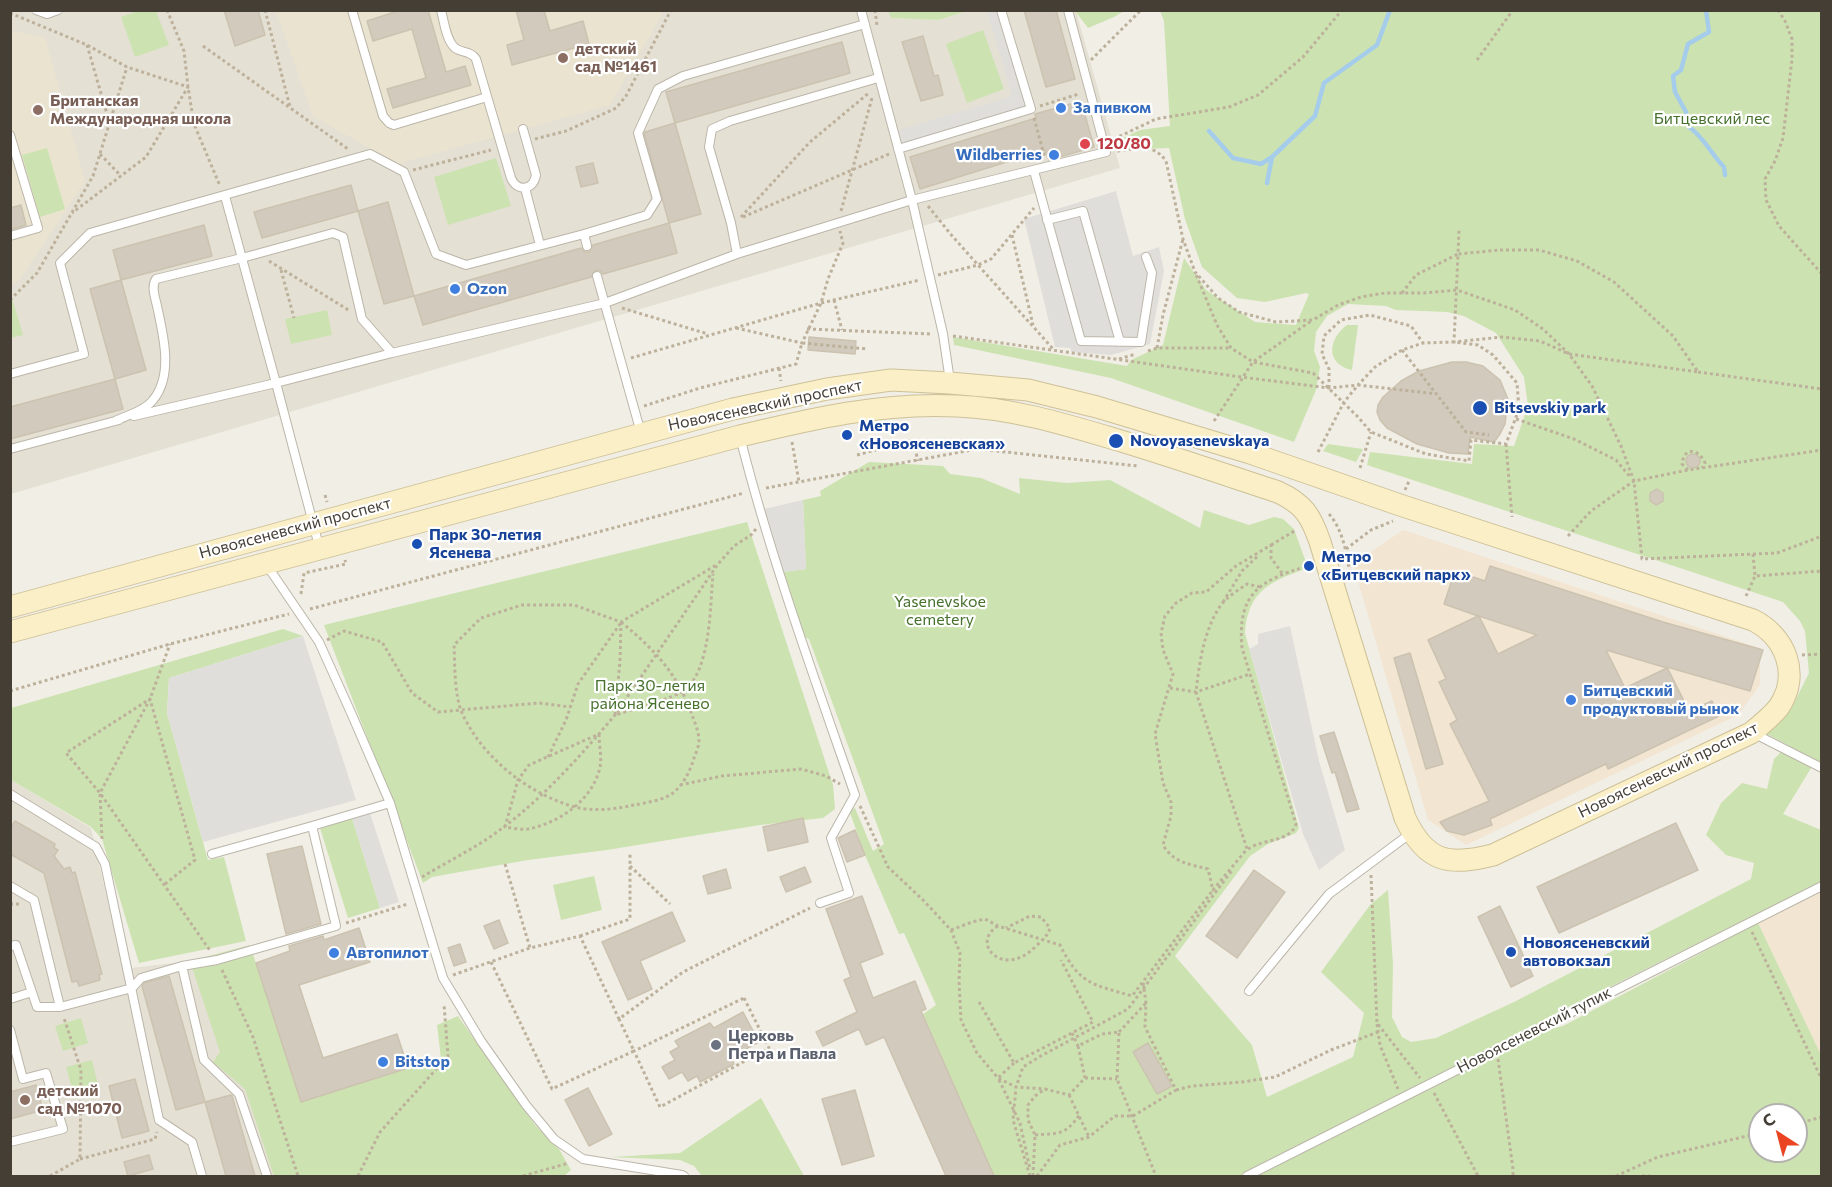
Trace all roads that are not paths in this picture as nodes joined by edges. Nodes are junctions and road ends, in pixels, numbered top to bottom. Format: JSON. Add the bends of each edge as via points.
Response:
{"nodes":[{"id":1,"x":36,"y":10,"type":"edge"},
{"id":2,"x":58,"y":10,"type":"edge"},
{"id":3,"x":352,"y":10,"type":"edge"},
{"id":4,"x":441,"y":10,"type":"edge"},
{"id":5,"x":861,"y":10,"type":"edge"},
{"id":6,"x":1001,"y":10,"type":"edge"},
{"id":7,"x":1068,"y":10,"type":"edge"},
{"id":8,"x":865,"y":24,"type":"junction"},
{"id":9,"x":878,"y":78,"type":"junction"},
{"id":10,"x":487,"y":97,"type":"junction"},
{"id":11,"x":523,"y":129,"type":"dead end"},
{"id":12,"x":10,"y":135,"type":"edge"},
{"id":13,"x":898,"y":149,"type":"junction"},
{"id":14,"x":1034,"y":171,"type":"junction"},
{"id":15,"x":525,"y":188,"type":"junction"},
{"id":16,"x":225,"y":196,"type":"junction"},
{"id":17,"x":912,"y":200,"type":"junction"},
{"id":18,"x":1047,"y":220,"type":"junction"},
{"id":19,"x":584,"y":234,"type":"junction"},
{"id":20,"x":10,"y":236,"type":"edge"},
{"id":21,"x":540,"y":245,"type":"junction"},
{"id":22,"x":588,"y":246,"type":"dead end"},
{"id":23,"x":737,"y":254,"type":"junction"},
{"id":24,"x":1146,"y":257,"type":"dead end"},
{"id":25,"x":242,"y":258,"type":"junction"},
{"id":26,"x":597,"y":276,"type":"dead end"},
{"id":27,"x":605,"y":303,"type":"junction"},
{"id":28,"x":1120,"y":342,"type":"junction"},
{"id":29,"x":392,"y":353,"type":"junction"},
{"id":30,"x":10,"y":374,"type":"edge"},
{"id":31,"x":276,"y":383,"type":"junction"},
{"id":32,"x":950,"y":383,"type":"junction"},
{"id":33,"x":117,"y":420,"type":"junction"},
{"id":34,"x":641,"y":433,"type":"junction"},
{"id":35,"x":740,"y":436,"type":"junction"},
{"id":36,"x":10,"y":449,"type":"edge"},
{"id":37,"x":313,"y":523,"type":"junction"},
{"id":38,"x":320,"y":548,"type":"junction"},
{"id":39,"x":265,"y":563,"type":"junction"},
{"id":40,"x":10,"y":607,"type":"edge"},
{"id":41,"x":10,"y":632,"type":"edge"},
{"id":42,"x":1751,"y":733,"type":"junction"},
{"id":43,"x":1821,"y":768,"type":"edge"},
{"id":44,"x":10,"y":794,"type":"edge"},
{"id":45,"x":390,"y":803,"type":"junction"},
{"id":46,"x":312,"y":826,"type":"junction"},
{"id":47,"x":1412,"y":832,"type":"junction"},
{"id":48,"x":212,"y":854,"type":"dead end"},
{"id":49,"x":10,"y":886,"type":"edge"},
{"id":50,"x":1821,"y":886,"type":"edge"},
{"id":51,"x":820,"y":903,"type":"road end"},
{"id":52,"x":10,"y":946,"type":"edge"},
{"id":53,"x":182,"y":966,"type":"junction"},
{"id":54,"x":132,"y":988,"type":"junction"},
{"id":55,"x":1250,"y":991,"type":"dead end"},
{"id":56,"x":32,"y":992,"type":"junction"},
{"id":57,"x":10,"y":999,"type":"edge"},
{"id":58,"x":60,"y":1007,"type":"junction"},
{"id":59,"x":10,"y":1030,"type":"edge"},
{"id":60,"x":10,"y":1143,"type":"edge"},
{"id":61,"x":202,"y":1176,"type":"edge"},
{"id":62,"x":267,"y":1176,"type":"edge"},
{"id":63,"x":684,"y":1176,"type":"edge"},
{"id":64,"x":1247,"y":1176,"type":"edge"}],
"edges":[{"from":1,"to":2,"type":"lane","via":[[47,14]]},
{"from":3,"to":10,"type":"lane","via":[[383,116],[389,123]]},
{"from":4,"to":10,"type":"lane","via":[[454,47],[476,59]]},
{"from":5,"to":8,"type":"lane"},
{"from":6,"to":13,"type":"lane","via":[[1031,109]]},
{"from":7,"to":14,"type":"lane","via":[[1105,148]]},
{"from":8,"to":9,"type":"lane"},
{"from":8,"to":19,"type":"lane","via":[[683,76],[658,89],[638,133],[657,199],[647,215]]},
{"from":9,"to":13,"type":"lane"},
{"from":9,"to":23,"type":"lane","via":[[712,129],[709,147]]},
{"from":10,"to":15,"type":"lane","via":[[513,184]]},
{"from":11,"to":15,"type":"lane","via":[[536,175],[531,186]]},
{"from":12,"to":20,"type":"lane","via":[[38,228]]},
{"from":13,"to":17,"type":"lane"},
{"from":14,"to":17,"type":"lane"},
{"from":14,"to":18,"type":"lane"},
{"from":15,"to":21,"type":"lane"},
{"from":16,"to":21,"type":"lane","via":[[370,154],[405,172],[436,254],[466,265]]},
{"from":16,"to":25,"type":"lane"},
{"from":16,"to":30,"type":"lane","via":[[90,233],[60,263],[84,354]]},
{"from":17,"to":23,"type":"lane"},
{"from":17,"to":32,"type":"lane","via":[[943,334]]},
{"from":18,"to":28,"type":"lane","via":[[1081,341]]},
{"from":18,"to":28,"type":"lane","via":[[1083,211]]},
{"from":19,"to":21,"type":"lane"},
{"from":19,"to":22,"type":"lane"},
{"from":23,"to":27,"type":"lane"},
{"from":24,"to":28,"type":"lane","via":[[1152,273],[1141,342]]},
{"from":25,"to":29,"type":"lane","via":[[333,233],[344,237],[362,319]]},
{"from":25,"to":31,"type":"lane"},
{"from":25,"to":33,"type":"lane","via":[[156,279],[154,294],[164,342],[163,382],[153,401]]},
{"from":26,"to":27,"type":"lane"},
{"from":27,"to":29,"type":"lane"},
{"from":27,"to":34,"type":"lane"},
{"from":29,"to":31,"type":"lane"},
{"from":31,"to":33,"type":"lane"},
{"from":31,"to":37,"type":"lane"},
{"from":32,"to":34,"type":"street","name":"Новоясеневский проспект","via":[[891,380],[827,389]]},
{"from":32,"to":42,"type":"street","name":"Новоясеневский проспект","via":[[1028,390],[1097,407],[1260,456],[1753,620],[1776,636],[1789,668],[1780,705]]},
{"from":33,"to":36,"type":"lane"},
{"from":34,"to":37,"type":"street","name":"Новоясеневский проспект"},
{"from":35,"to":38,"type":"street","name":"Новоясеневский проспект"},
{"from":35,"to":47,"type":"street","name":"Новоясеневский проспект","via":[[832,414],[895,406],[991,409],[1024,413],[1089,431],[1292,498],[1309,515],[1315,528]]},
{"from":35,"to":51,"type":"lane","via":[[786,597],[855,795],[831,838],[849,893]]},
{"from":37,"to":38,"type":"lane"},
{"from":37,"to":40,"type":"street","name":"Новоясеневский проспект"},
{"from":38,"to":39,"type":"street","name":"Новоясеневский проспект"},
{"from":39,"to":41,"type":"street","name":"Новоясеневский проспект"},
{"from":39,"to":45,"type":"lane","via":[[319,642]]},
{"from":42,"to":43,"type":"lane"},
{"from":42,"to":47,"type":"street","name":"Новоясеневский проспект","via":[[1493,855],[1449,861],[1429,851]]},
{"from":44,"to":54,"type":"lane","via":[[96,847],[105,864]]},
{"from":45,"to":46,"type":"lane"},
{"from":45,"to":63,"type":"lane","via":[[443,978],[526,1105],[554,1139],[583,1159]]},
{"from":46,"to":48,"type":"lane"},
{"from":46,"to":53,"type":"lane","via":[[336,926]]},
{"from":47,"to":55,"type":"lane","via":[[1329,894]]},
{"from":49,"to":58,"type":"lane","via":[[34,900]]},
{"from":50,"to":64,"type":"lane","name":"Новоясеневский тупик"},
{"from":52,"to":56,"type":"lane","via":[[16,945]]},
{"from":53,"to":54,"type":"lane","via":[[141,978]]},
{"from":53,"to":62,"type":"lane","via":[[204,1060],[239,1094]]},
{"from":54,"to":58,"type":"lane"},
{"from":54,"to":61,"type":"lane","via":[[159,1120],[192,1142]]},
{"from":56,"to":57,"type":"lane"},
{"from":56,"to":58,"type":"lane","via":[[37,1006]]},
{"from":59,"to":60,"type":"lane","via":[[23,1079],[46,1073],[63,1129]]}]}
